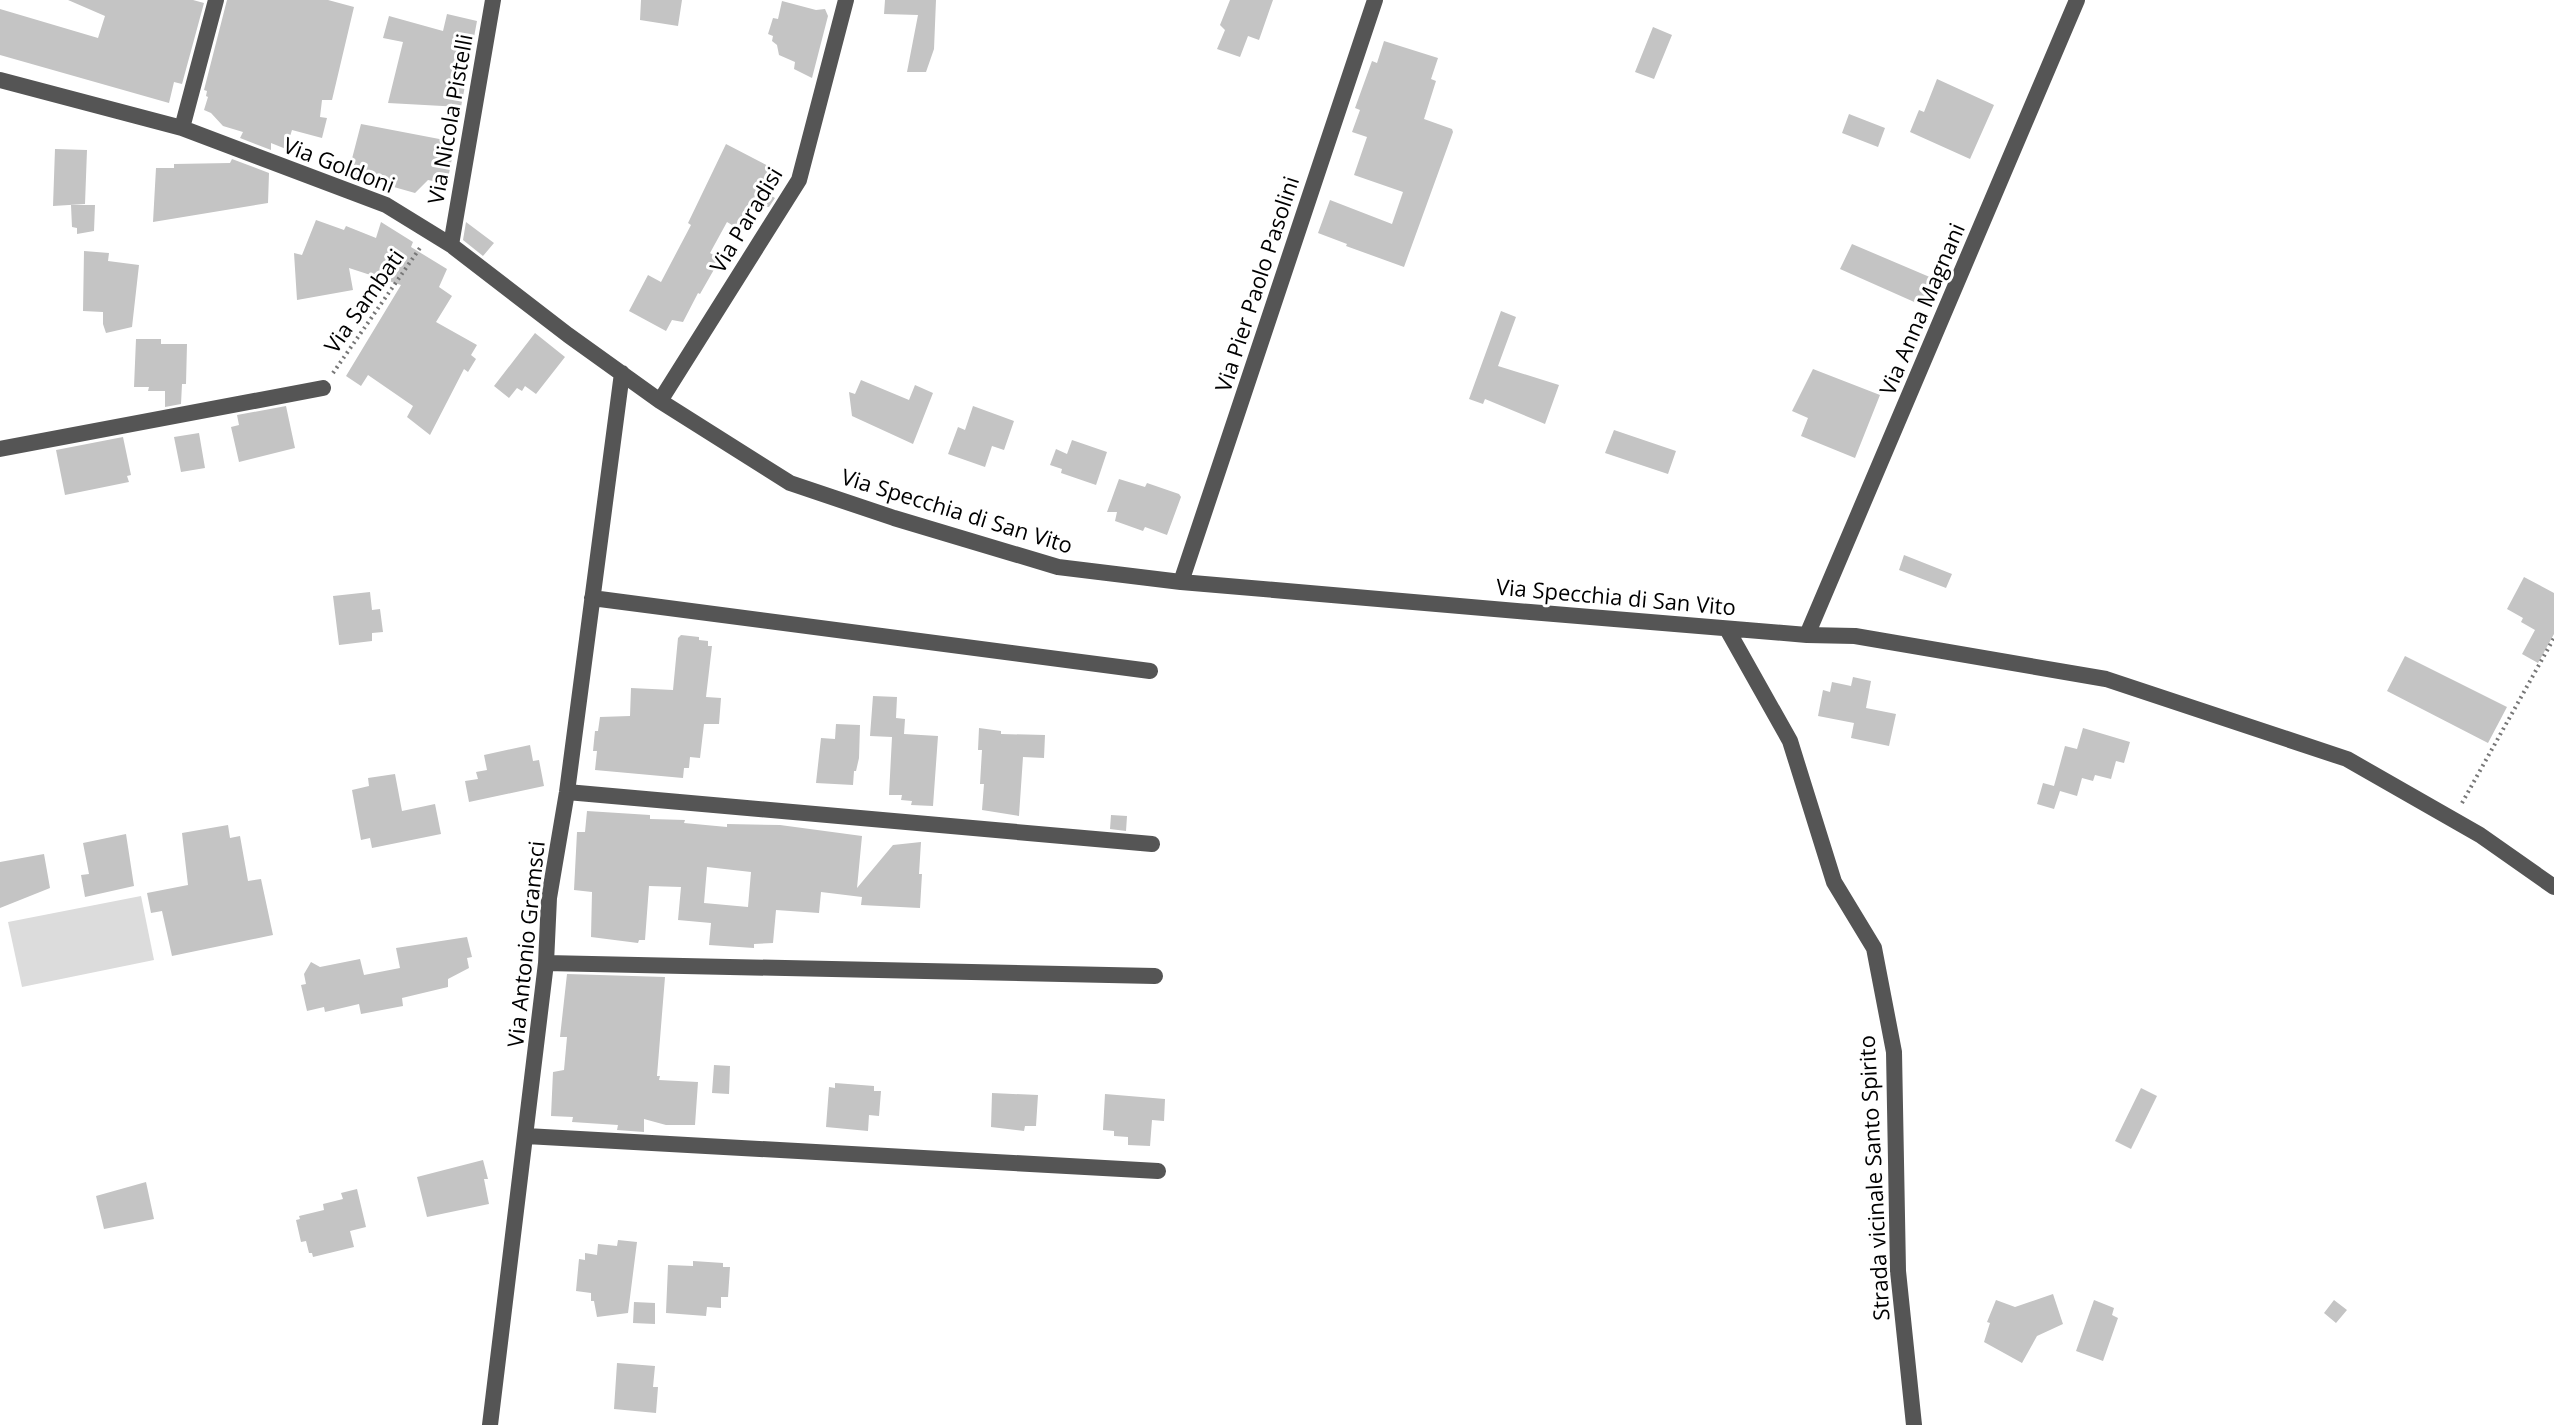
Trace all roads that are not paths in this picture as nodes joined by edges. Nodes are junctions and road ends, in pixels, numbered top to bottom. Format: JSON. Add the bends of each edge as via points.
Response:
{"nodes":[{"id":1,"x":216,"y":0,"type":"edge"},
{"id":2,"x":493,"y":0,"type":"edge"},
{"id":3,"x":846,"y":0,"type":"edge"},
{"id":4,"x":1375,"y":0,"type":"edge"},
{"id":5,"x":2077,"y":0,"type":"edge"},
{"id":6,"x":0,"y":80,"type":"edge"},
{"id":7,"x":182,"y":128,"type":"junction"},
{"id":8,"x":451,"y":245,"type":"junction"},
{"id":9,"x":622,"y":373,"type":"junction"},
{"id":10,"x":323,"y":388,"type":"road end"},
{"id":11,"x":660,"y":401,"type":"junction"},
{"id":12,"x":0,"y":449,"type":"edge"},
{"id":13,"x":1181,"y":582,"type":"junction"},
{"id":14,"x":592,"y":598,"type":"junction"},
{"id":15,"x":1727,"y":629,"type":"junction"},
{"id":16,"x":1807,"y":635,"type":"junction"},
{"id":17,"x":1150,"y":671,"type":"dead end"},
{"id":18,"x":567,"y":792,"type":"junction"},
{"id":19,"x":1152,"y":844,"type":"dead end"},
{"id":20,"x":2554,"y":887,"type":"edge"},
{"id":21,"x":546,"y":963,"type":"junction"},
{"id":22,"x":1155,"y":976,"type":"dead end"},
{"id":23,"x":526,"y":1136,"type":"junction"},
{"id":24,"x":1158,"y":1171,"type":"dead end"},
{"id":25,"x":490,"y":1425,"type":"edge"},
{"id":26,"x":1914,"y":1425,"type":"edge"}],
"edges":[{"from":1,"to":7,"type":"street"},
{"from":2,"to":8,"type":"street","name":"Via Nicola Pistelli"},
{"from":3,"to":11,"type":"street","name":"Via Paradisi","via":[[799,180]]},
{"from":4,"to":13,"type":"street","name":"Via Pier Paolo Pasolini"},
{"from":5,"to":16,"type":"street","name":"Via Anna Magnani"},
{"from":6,"to":7,"type":"street","name":"Via Goldoni"},
{"from":7,"to":8,"type":"street","name":"Via Goldoni","via":[[386,205]]},
{"from":8,"to":9,"type":"street","name":"Via Goldoni"},
{"from":9,"to":11,"type":"street","name":"Via Goldoni"},
{"from":9,"to":14,"type":"street","name":"Via Antonio Gramsci"},
{"from":10,"to":12,"type":"street"},
{"from":11,"to":13,"type":"street","name":"Via Specchia di San Vito","via":[[790,483],[1058,567]]},
{"from":13,"to":15,"type":"street","name":"Via Specchia di San Vito"},
{"from":14,"to":17,"type":"street"},
{"from":14,"to":18,"type":"street","name":"Via Antonio Gramsci"},
{"from":15,"to":16,"type":"street","name":"Via Specchia di San Vito"},
{"from":15,"to":26,"type":"street","name":"Strada vicinale Santo Spirito","via":[[1790,741],[1834,882],[1874,948],[1894,1052],[1898,1271]]},
{"from":16,"to":20,"type":"street","name":"Via Specchia di San Vito","via":[[1855,636],[2106,679],[2347,759],[2480,835]]},
{"from":18,"to":19,"type":"street"},
{"from":18,"to":21,"type":"street","name":"Via Antonio Gramsci","via":[[549,898]]},
{"from":21,"to":22,"type":"street"},
{"from":21,"to":23,"type":"street","name":"Via Antonio Gramsci"},
{"from":23,"to":24,"type":"street"},
{"from":23,"to":25,"type":"street","name":"Via Antonio Gramsci"}]}
